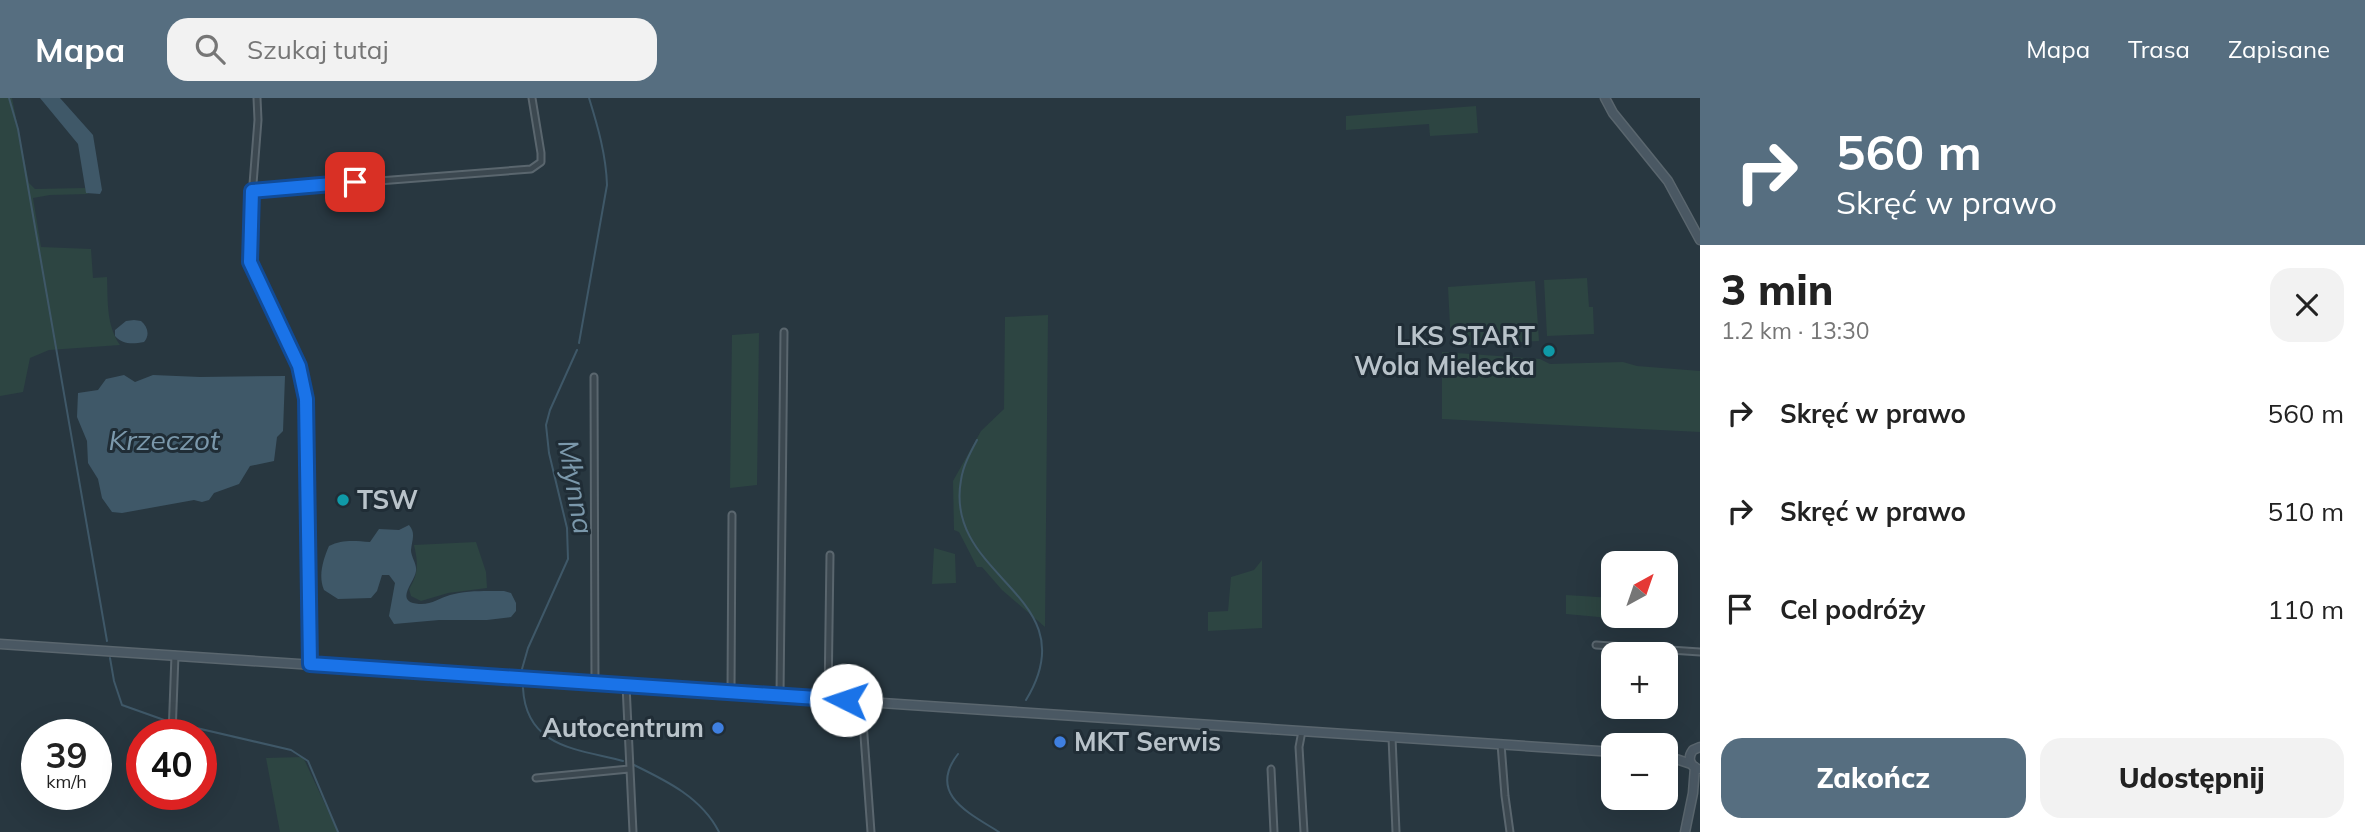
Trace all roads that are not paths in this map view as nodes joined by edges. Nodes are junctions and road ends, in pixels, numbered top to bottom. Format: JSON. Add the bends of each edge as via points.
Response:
{"nodes":[{"id":1,"x":257,"y":98,"type":"edge"},
{"id":2,"x":532,"y":98,"type":"edge"},
{"id":3,"x":1605,"y":98,"type":"edge"},
{"id":4,"x":252,"y":191,"type":"junction"},
{"id":5,"x":1700,"y":240,"type":"edge"},
{"id":6,"x":784,"y":332,"type":"dead end"},
{"id":7,"x":594,"y":377,"type":"dead end"},
{"id":8,"x":732,"y":515,"type":"dead end"},
{"id":9,"x":830,"y":555,"type":"dead end"},
{"id":10,"x":0,"y":644,"type":"edge"},
{"id":11,"x":1596,"y":645,"type":"dead end"},
{"id":12,"x":87,"y":649,"type":"junction"},
{"id":13,"x":1700,"y":652,"type":"edge"},
{"id":14,"x":174,"y":655,"type":"junction"},
{"id":15,"x":88,"y":661,"type":"dead end"},
{"id":16,"x":310,"y":664,"type":"junction"},
{"id":17,"x":595,"y":683,"type":"junction"},
{"id":18,"x":626,"y":685,"type":"junction"},
{"id":19,"x":731,"y":692,"type":"junction"},
{"id":20,"x":779,"y":695,"type":"junction"},
{"id":21,"x":828,"y":699,"type":"junction"},
{"id":22,"x":864,"y":701,"type":"junction"},
{"id":23,"x":173,"y":719,"type":"edge"},
{"id":24,"x":1302,"y":731,"type":"junction"},
{"id":25,"x":1392,"y":737,"type":"junction"},
{"id":26,"x":1501,"y":744,"type":"junction"},
{"id":27,"x":1697,"y":748,"type":"edge"},
{"id":28,"x":1601,"y":750,"type":"edge"},
{"id":29,"x":1678,"y":752,"type":"edge"},
{"id":30,"x":1678,"y":760,"type":"edge"},
{"id":31,"x":1695,"y":767,"type":"edge"},
{"id":32,"x":629,"y":769,"type":"junction"},
{"id":33,"x":1270,"y":769,"type":"dead end"},
{"id":34,"x":536,"y":778,"type":"dead end"},
{"id":35,"x":1700,"y":778,"type":"edge"},
{"id":36,"x":1693,"y":793,"type":"junction"},
{"id":37,"x":633,"y":832,"type":"edge"},
{"id":38,"x":872,"y":832,"type":"edge"},
{"id":39,"x":1274,"y":832,"type":"edge"},
{"id":40,"x":1304,"y":832,"type":"edge"},
{"id":41,"x":1396,"y":832,"type":"edge"},
{"id":42,"x":1510,"y":832,"type":"edge"},
{"id":43,"x":1685,"y":832,"type":"edge"}],
"edges":[{"from":1,"to":4,"type":"street"},
{"from":2,"to":4,"type":"street","via":[[541,162],[531,169]]},
{"from":3,"to":5,"type":"street","via":[[1668,181]]},
{"from":4,"to":16,"type":"street","via":[[250,262],[299,366],[306,399]]},
{"from":6,"to":20,"type":"street"},
{"from":7,"to":17,"type":"street"},
{"from":8,"to":19,"type":"street"},
{"from":9,"to":21,"type":"street"},
{"from":10,"to":12,"type":"street"},
{"from":11,"to":13,"type":"street"},
{"from":12,"to":14,"type":"street"},
{"from":12,"to":15,"type":"street"},
{"from":14,"to":16,"type":"street"},
{"from":14,"to":23,"type":"street"},
{"from":16,"to":17,"type":"street"},
{"from":17,"to":18,"type":"street"},
{"from":18,"to":19,"type":"street"},
{"from":18,"to":32,"type":"street"},
{"from":19,"to":20,"type":"street"},
{"from":20,"to":21,"type":"street"},
{"from":21,"to":22,"type":"street"},
{"from":22,"to":24,"type":"street"},
{"from":22,"to":38,"type":"street"},
{"from":24,"to":25,"type":"street"},
{"from":24,"to":40,"type":"street"},
{"from":25,"to":26,"type":"street"},
{"from":25,"to":41,"type":"street"},
{"from":26,"to":28,"type":"street"},
{"from":26,"to":42,"type":"street"},
{"from":27,"to":29,"type":"street"},
{"from":27,"to":31,"type":"street"},
{"from":30,"to":31,"type":"street"},
{"from":31,"to":36,"type":"street"},
{"from":32,"to":34,"type":"street"},
{"from":32,"to":37,"type":"street"},
{"from":33,"to":39,"type":"street"},
{"from":35,"to":36,"type":"street"},
{"from":36,"to":43,"type":"street"}]}
